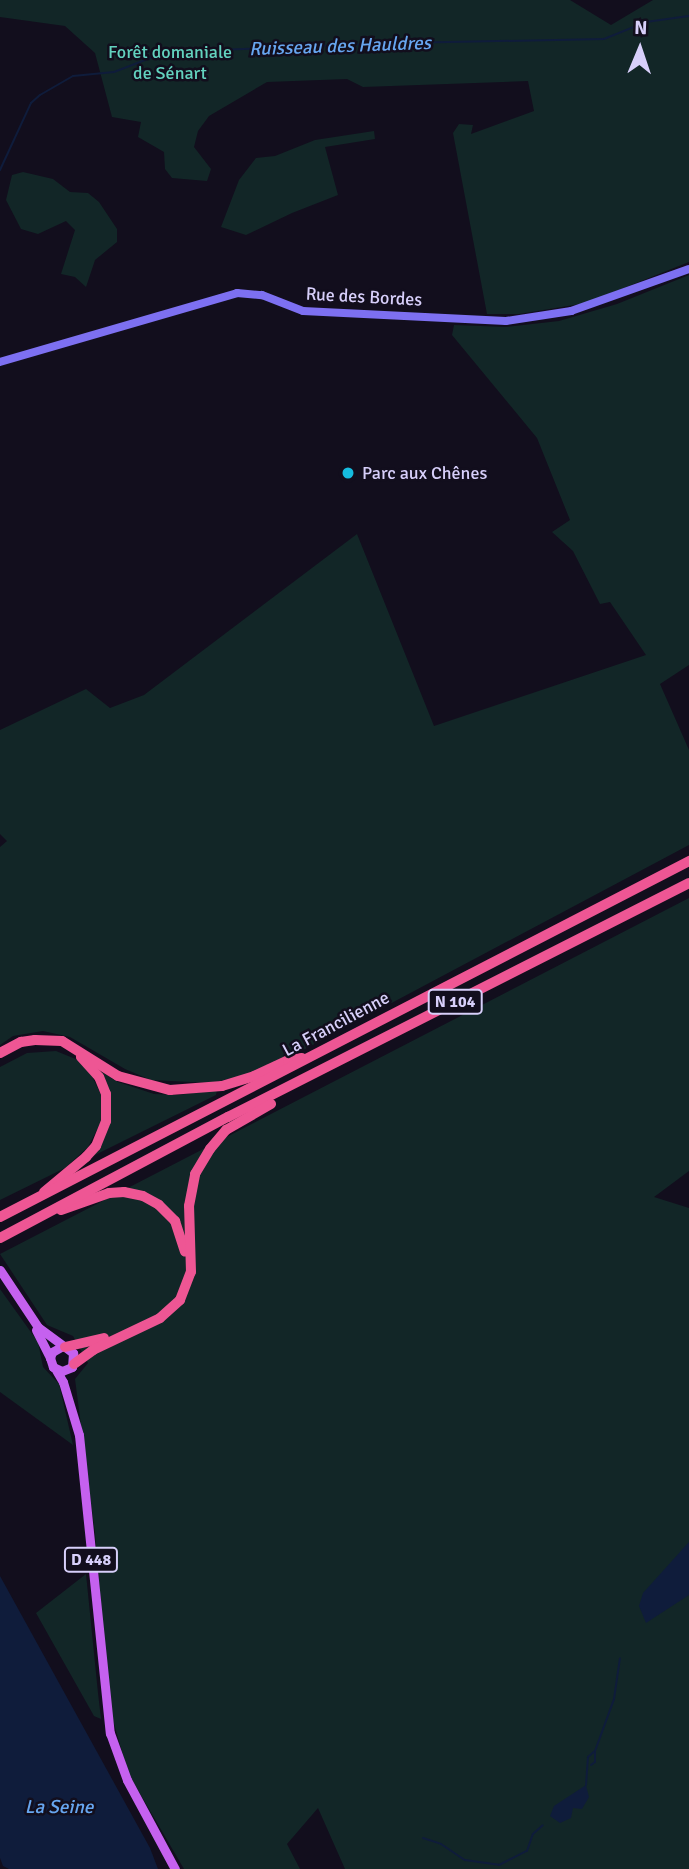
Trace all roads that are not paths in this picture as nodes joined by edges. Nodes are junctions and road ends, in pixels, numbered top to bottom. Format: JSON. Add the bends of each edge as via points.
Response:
{"nodes":[{"id":1,"x":689,"y":269,"type":"edge"},
{"id":2,"x":0,"y":362,"type":"edge"},
{"id":3,"x":689,"y":861,"type":"edge"},
{"id":4,"x":689,"y":883,"type":"edge"},
{"id":5,"x":0,"y":1053,"type":"edge"},
{"id":6,"x":308,"y":1057,"type":"junction"},
{"id":7,"x":0,"y":1062,"type":"edge"},
{"id":8,"x":285,"y":1090,"type":"junction"},
{"id":9,"x":42,"y":1195,"type":"junction"},
{"id":10,"x":51,"y":1211,"type":"junction"},
{"id":11,"x":0,"y":1217,"type":"edge"},
{"id":12,"x":0,"y":1238,"type":"edge"},
{"id":13,"x":0,"y":1270,"type":"edge"},
{"id":14,"x":0,"y":1282,"type":"edge"},
{"id":15,"x":63,"y":1347,"type":"junction"},
{"id":16,"x":50,"y":1358,"type":"junction"},
{"id":17,"x":73,"y":1365,"type":"junction"},
{"id":18,"x":56,"y":1370,"type":"junction"},
{"id":19,"x":67,"y":1396,"type":"junction"},
{"id":20,"x":175,"y":1869,"type":"edge"}],
"edges":[{"from":1,"to":2,"type":"street","name":"Rue des Bordes","via":[[571,312],[506,321],[303,312],[262,295],[237,293]]},
{"from":3,"to":6,"type":"highway","name":"La Francilienne","number":"N 104"},
{"from":4,"to":8,"type":"highway","name":"La Francilienne","number":"N 104"},
{"from":5,"to":6,"type":"highway","via":[[21,1042],[62,1041],[118,1076],[170,1090],[222,1086],[288,1060]]},
{"from":6,"to":9,"type":"highway","name":"La Francilienne","number":"N 104"},
{"from":7,"to":9,"type":"highway","via":[[32,1046],[69,1050],[91,1066],[106,1094],[106,1121],[96,1146]]},
{"from":8,"to":10,"type":"highway","name":"La Francilienne","number":"N 104"},
{"from":8,"to":17,"type":"highway","via":[[276,1101],[217,1139],[195,1174],[189,1206],[191,1272],[180,1300],[160,1318],[93,1350]]},
{"from":9,"to":11,"type":"highway","name":"La Francilienne","number":"N 104"},
{"from":10,"to":12,"type":"highway","name":"La Francilienne","number":"N 104"},
{"from":10,"to":15,"type":"highway","via":[[109,1193],[143,1196],[175,1221],[187,1259],[179,1292],[162,1311],[114,1334]]},
{"from":13,"to":15,"type":"main road","via":[[26,1312]]},
{"from":14,"to":16,"type":"main road","via":[[43,1340]]},
{"from":15,"to":16,"type":"main road"},
{"from":15,"to":17,"type":"main road","via":[[73,1353]]},
{"from":16,"to":18,"type":"main road"},
{"from":17,"to":18,"type":"main road"},
{"from":17,"to":19,"type":"main road","number":"D 448"},
{"from":18,"to":19,"type":"main road","number":"D 448"},
{"from":19,"to":20,"type":"main road","number":"D 448","via":[[81,1450],[113,1747]]}]}
